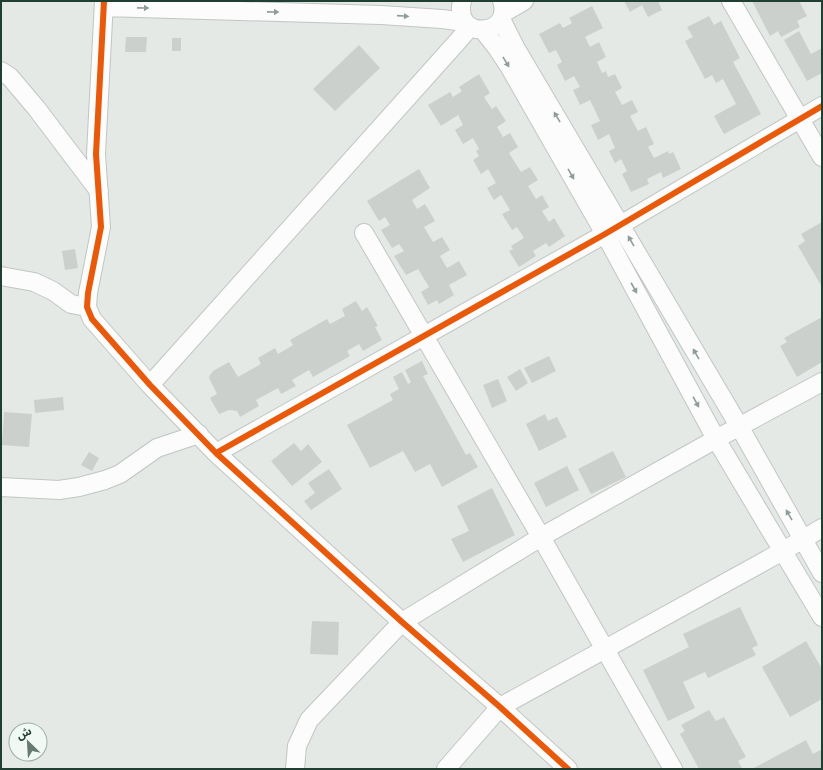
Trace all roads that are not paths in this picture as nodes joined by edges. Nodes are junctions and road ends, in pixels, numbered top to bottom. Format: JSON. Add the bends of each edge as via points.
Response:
{"nodes":[{"id":1,"x":462,"y":1,"type":"edge"},
{"id":2,"x":524,"y":1,"type":"edge"},
{"id":3,"x":730,"y":1,"type":"edge"},
{"id":4,"x":104,"y":4,"type":"edge"},
{"id":5,"x":502,"y":11,"type":"edge"},
{"id":6,"x":472,"y":26,"type":"junction"},
{"id":7,"x":1,"y":71,"type":"edge"},
{"id":8,"x":822,"y":106,"type":"edge"},
{"id":9,"x":800,"y":119,"type":"junction"},
{"id":10,"x":822,"y":157,"type":"edge"},
{"id":11,"x":99,"y":191,"type":"junction"},
{"id":12,"x":621,"y":225,"type":"junction"},
{"id":13,"x":364,"y":233,"type":"dead end"},
{"id":14,"x":605,"y":234,"type":"junction"},
{"id":15,"x":1,"y":276,"type":"edge"},
{"id":16,"x":87,"y":307,"type":"junction"},
{"id":17,"x":425,"y":336,"type":"junction"},
{"id":18,"x":822,"y":382,"type":"edge"},
{"id":19,"x":150,"y":385,"type":"junction"},
{"id":20,"x":739,"y":426,"type":"junction"},
{"id":21,"x":199,"y":434,"type":"junction"},
{"id":22,"x":716,"y":438,"type":"junction"},
{"id":23,"x":216,"y":453,"type":"junction"},
{"id":24,"x":1,"y":487,"type":"edge"},
{"id":25,"x":822,"y":528,"type":"edge"},
{"id":26,"x":541,"y":537,"type":"junction"},
{"id":27,"x":803,"y":539,"type":"junction"},
{"id":28,"x":783,"y":551,"type":"junction"},
{"id":29,"x":822,"y":573,"type":"edge"},
{"id":30,"x":822,"y":617,"type":"edge"},
{"id":31,"x":402,"y":622,"type":"junction"},
{"id":32,"x":604,"y":649,"type":"junction"},
{"id":33,"x":500,"y":707,"type":"junction"},
{"id":34,"x":295,"y":769,"type":"edge"},
{"id":35,"x":446,"y":769,"type":"edge"},
{"id":36,"x":568,"y":769,"type":"edge"},
{"id":37,"x":673,"y":769,"type":"edge"}],
"edges":[{"from":1,"to":6,"type":"street","via":[[462,16]]},
{"from":2,"to":5,"type":"street"},
{"from":3,"to":9,"type":"street"},
{"from":4,"to":6,"type":"street","one_way":true,"via":[[381,14],[442,19]]},
{"from":4,"to":11,"type":"street","via":[[96,154]]},
{"from":5,"to":6,"type":"street","via":[[496,25],[490,29]]},
{"from":12,"to":5,"type":"street","one_way":true,"via":[[515,47]]},
{"from":6,"to":14,"type":"street","one_way":true,"via":[[497,48],[509,66]]},
{"from":6,"to":19,"type":"street"},
{"from":7,"to":11,"type":"street","via":[[10,77],[37,108]]},
{"from":8,"to":9,"type":"street"},
{"from":9,"to":10,"type":"street"},
{"from":9,"to":12,"type":"street"},
{"from":11,"to":16,"type":"street","via":[[101,227]]},
{"from":12,"to":14,"type":"street"},
{"from":20,"to":12,"type":"street","one_way":true},
{"from":13,"to":17,"type":"street"},
{"from":14,"to":17,"type":"street"},
{"from":14,"to":22,"type":"street","one_way":true},
{"from":15,"to":16,"type":"street","via":[[34,282],[71,304]]},
{"from":16,"to":19,"type":"street","via":[[92,319]]},
{"from":17,"to":23,"type":"street"},
{"from":17,"to":26,"type":"street"},
{"from":18,"to":20,"type":"street"},
{"from":19,"to":21,"type":"street"},
{"from":20,"to":22,"type":"street"},
{"from":27,"to":20,"type":"street","one_way":true},
{"from":21,"to":23,"type":"street"},
{"from":21,"to":24,"type":"street","via":[[157,448],[120,474],[79,487],[59,490]]},
{"from":22,"to":26,"type":"street"},
{"from":22,"to":28,"type":"street"},
{"from":23,"to":31,"type":"street"},
{"from":25,"to":27,"type":"street"},
{"from":26,"to":31,"type":"street"},
{"from":26,"to":32,"type":"street"},
{"from":27,"to":28,"type":"street"},
{"from":27,"to":29,"type":"street"},
{"from":28,"to":30,"type":"street"},
{"from":28,"to":32,"type":"street"},
{"from":31,"to":33,"type":"street"},
{"from":31,"to":34,"type":"street","via":[[309,720],[297,746]]},
{"from":32,"to":33,"type":"street"},
{"from":32,"to":37,"type":"street"},
{"from":33,"to":35,"type":"street"},
{"from":33,"to":36,"type":"street"}]}
